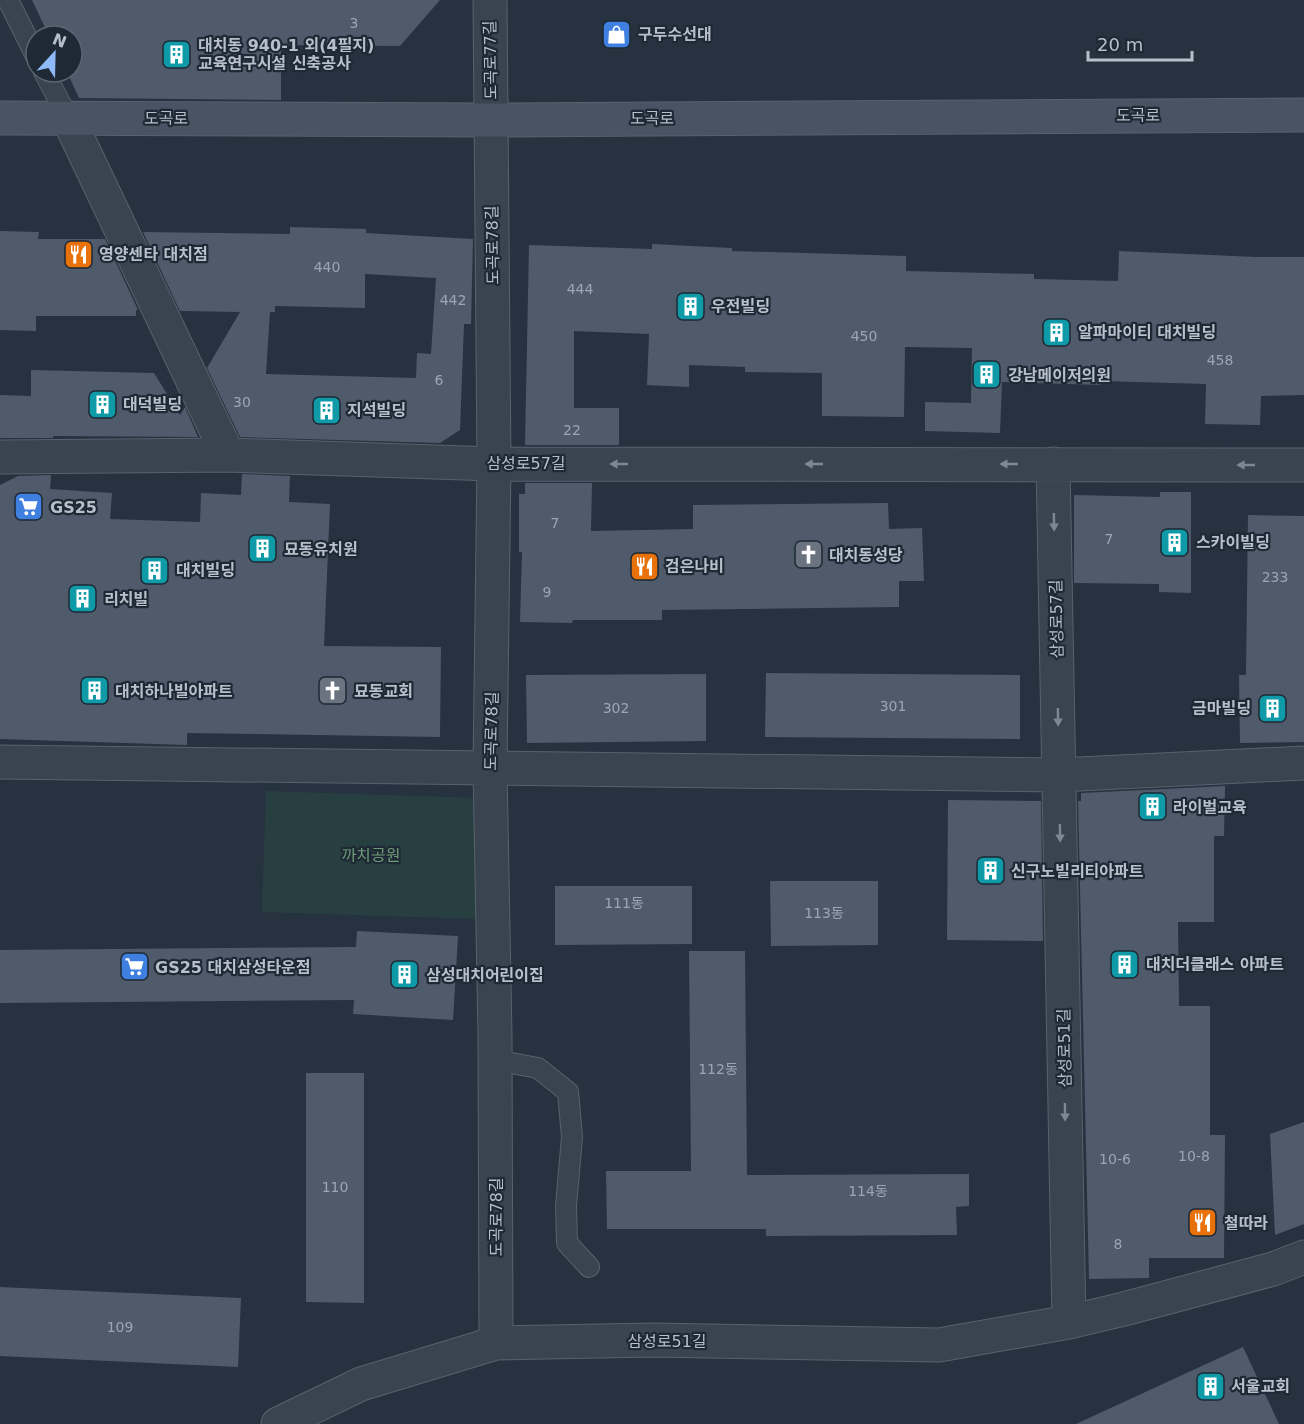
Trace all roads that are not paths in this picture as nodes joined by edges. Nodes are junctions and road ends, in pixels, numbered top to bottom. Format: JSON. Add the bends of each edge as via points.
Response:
{"nodes":[{"id":1,"x":8,"y":0,"type":"edge"},
{"id":2,"x":490,"y":0,"type":"edge"},
{"id":3,"x":24,"y":32,"type":"edge"},
{"id":4,"x":50,"y":84,"type":"edge"},
{"id":5,"x":1304,"y":114,"type":"edge"},
{"id":6,"x":0,"y":118,"type":"edge"},
{"id":7,"x":68,"y":118,"type":"junction"},
{"id":8,"x":491,"y":120,"type":"junction"},
{"id":9,"x":228,"y":455,"type":"junction"},
{"id":10,"x":0,"y":457,"type":"edge"},
{"id":11,"x":494,"y":464,"type":"junction"},
{"id":12,"x":1053,"y":464,"type":"junction"},
{"id":13,"x":1304,"y":465,"type":"edge"},
{"id":14,"x":0,"y":762,"type":"edge"},
{"id":15,"x":1304,"y":763,"type":"edge"},
{"id":16,"x":490,"y":767,"type":"junction"},
{"id":17,"x":1059,"y":775,"type":"junction"},
{"id":18,"x":495,"y":1060,"type":"junction"},
{"id":19,"x":1304,"y":1257,"type":"edge"},
{"id":20,"x":589,"y":1267,"type":"dead end"},
{"id":21,"x":1069,"y":1322,"type":"junction"},
{"id":22,"x":496,"y":1343,"type":"junction"},
{"id":23,"x":278,"y":1424,"type":"edge"}],
"edges":[{"from":1,"to":3,"type":"lane"},
{"from":2,"to":8,"type":"street","name":"도곡로77길"},
{"from":4,"to":7,"type":"lane"},
{"from":5,"to":8,"type":"main road","name":"도곡로"},
{"from":6,"to":7,"type":"main road","name":"도곡로"},
{"from":7,"to":8,"type":"main road","name":"도곡로"},
{"from":7,"to":9,"type":"street"},
{"from":8,"to":11,"type":"street","name":"도곡로78길"},
{"from":9,"to":10,"type":"street","name":"삼성로57길"},
{"from":9,"to":11,"type":"street","name":"삼성로57길"},
{"from":12,"to":11,"type":"street","name":"삼성로57길","one_way":true},
{"from":11,"to":16,"type":"street","name":"도곡로78길"},
{"from":13,"to":12,"type":"street","name":"삼성로57길","one_way":true},
{"from":12,"to":17,"type":"street","name":"삼성로57길","one_way":true},
{"from":14,"to":16,"type":"street"},
{"from":15,"to":17,"type":"street"},
{"from":16,"to":17,"type":"street"},
{"from":16,"to":18,"type":"street","name":"도곡로78길"},
{"from":17,"to":21,"type":"street","name":"삼성로51길","one_way":true},
{"from":18,"to":20,"type":"lane","via":[[538,1068],[568,1092],[572,1137],[567,1243]]},
{"from":18,"to":22,"type":"street","name":"도곡로78길"},
{"from":19,"to":21,"type":"street","name":"삼성로51길","via":[[1273,1269]]},
{"from":21,"to":22,"type":"street","name":"삼성로51길","via":[[939,1345],[653,1340]]},
{"from":22,"to":23,"type":"street","name":"삼성로51길","via":[[361,1384]]}]}
